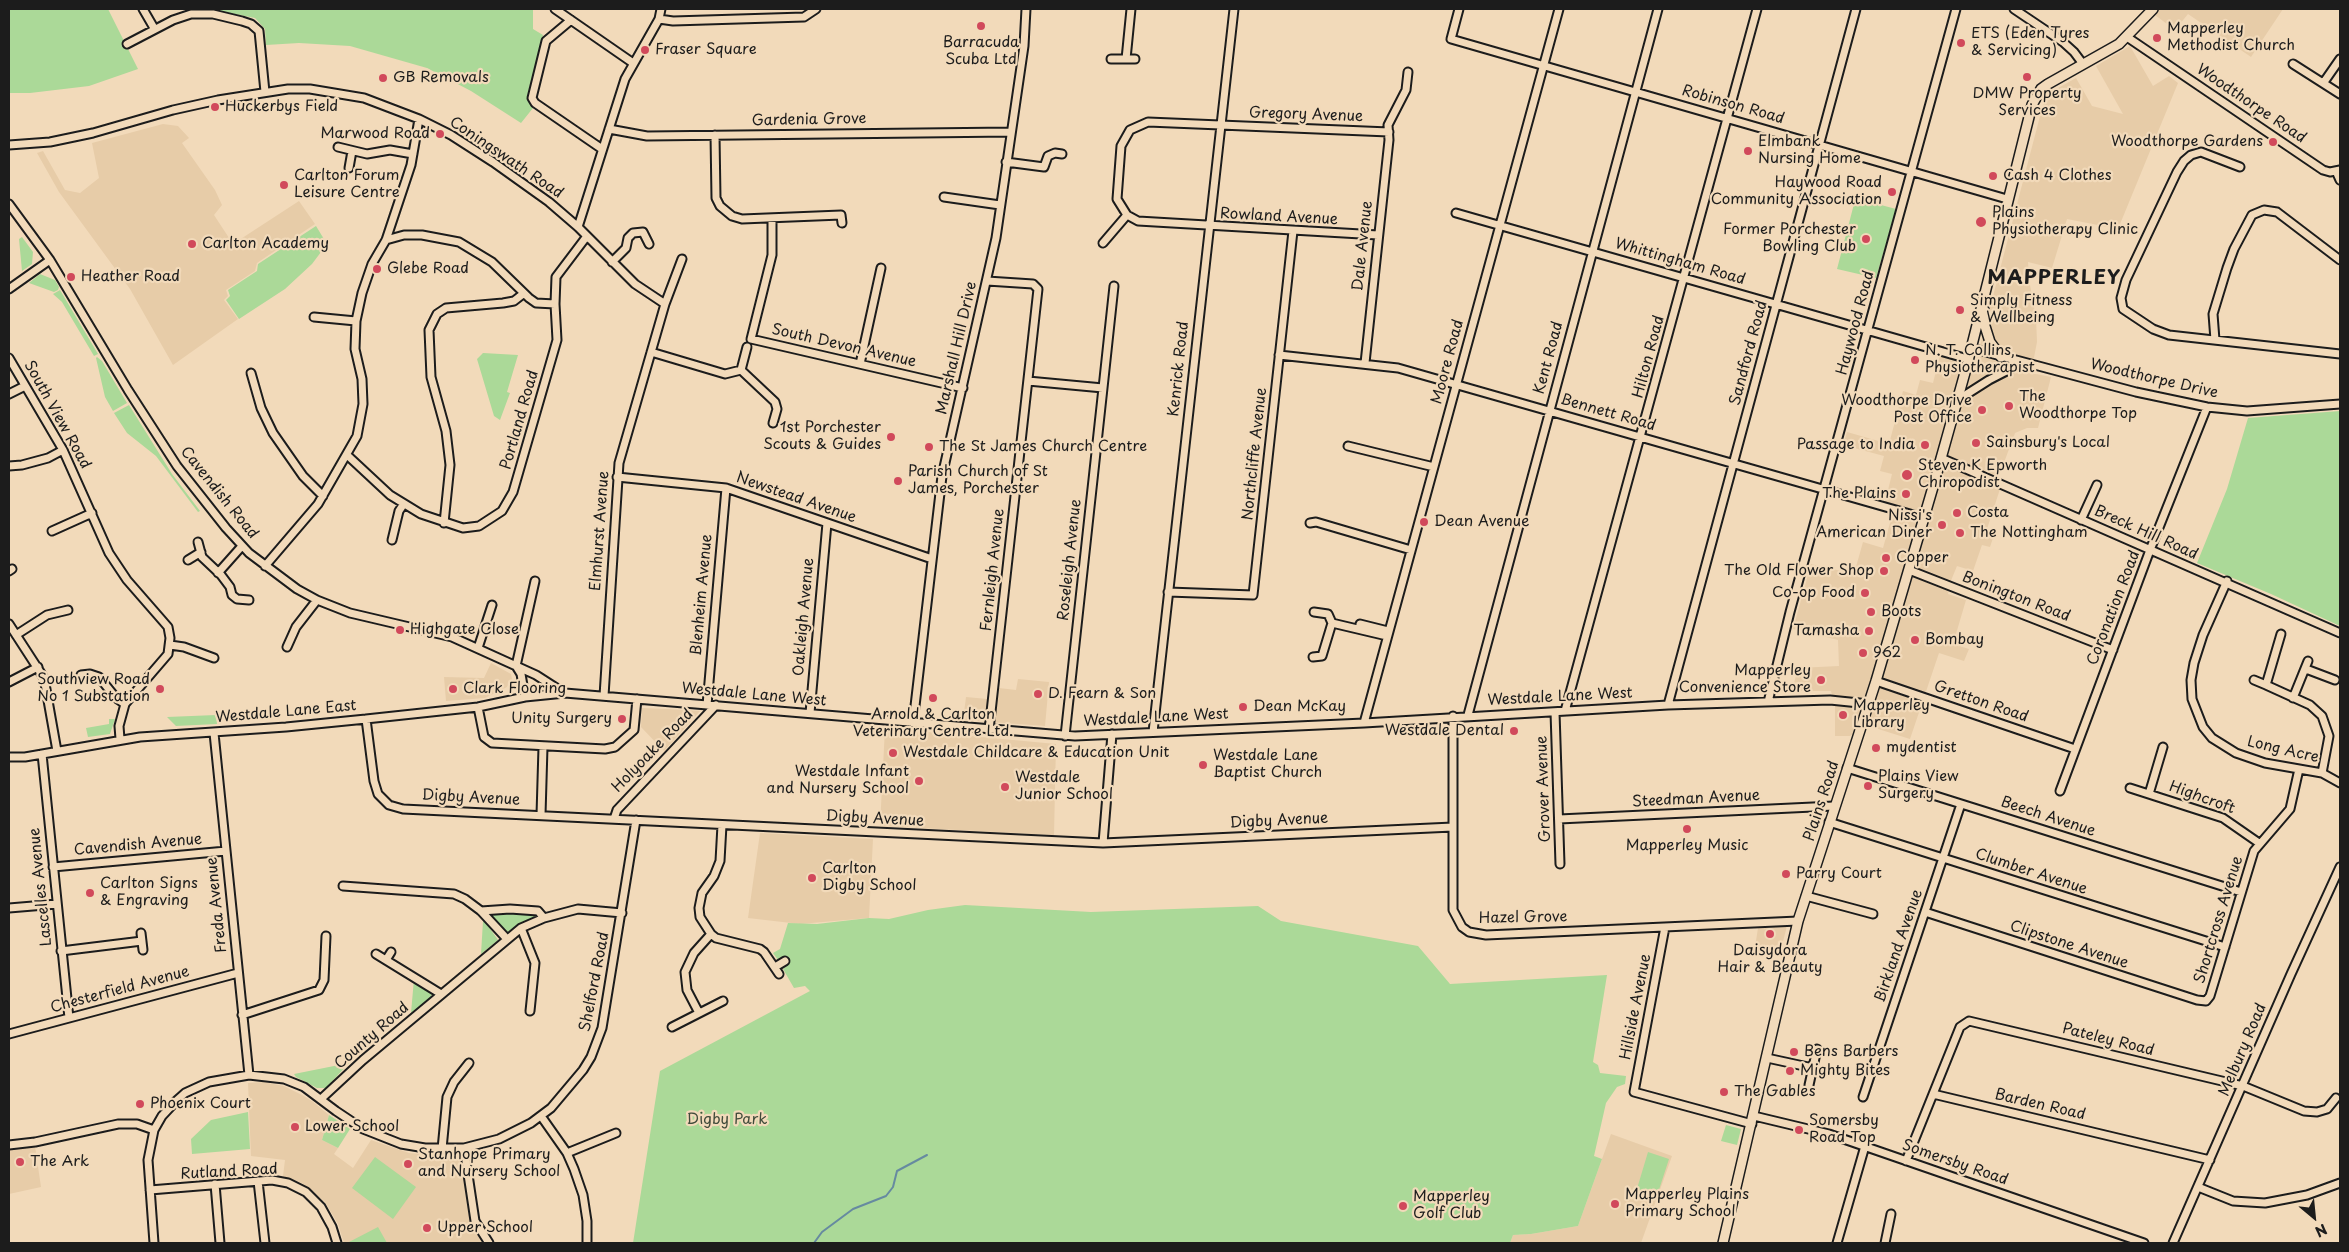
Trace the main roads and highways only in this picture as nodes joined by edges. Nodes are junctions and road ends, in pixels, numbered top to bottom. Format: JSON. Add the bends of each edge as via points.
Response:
{"nodes":[{"id":1,"x":2152,"y":9,"type":"edge"},
{"id":2,"x":1984,"y":300,"type":"junction"},
{"id":3,"x":2001,"y":357,"type":"road end"},
{"id":4,"x":1723,"y":1243,"type":"edge"}],
"edges":[{"from":1,"to":2,"type":"main road","via":[[2119,44],[2048,84],[2036,96]]},
{"from":2,"to":3,"type":"main road","via":[[1986,330],[1993,348]]},
{"from":2,"to":4,"type":"main road","name":"Plains Road","via":[[1876,681],[1798,921]]}]}
